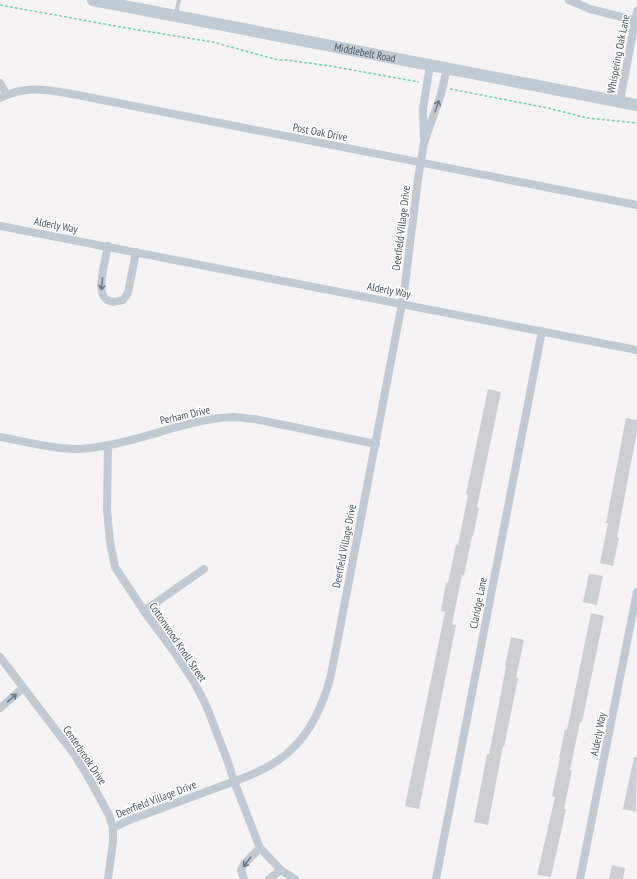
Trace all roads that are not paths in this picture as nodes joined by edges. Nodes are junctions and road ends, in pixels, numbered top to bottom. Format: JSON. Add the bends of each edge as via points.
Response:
{"nodes":[{"id":1,"x":93,"y":0,"type":"edge"},
{"id":2,"x":179,"y":0,"type":"edge"},
{"id":3,"x":569,"y":0,"type":"edge"},
{"id":4,"x":637,"y":11,"type":"edge"},
{"id":5,"x":176,"y":16,"type":"junction"},
{"id":6,"x":636,"y":21,"type":"edge"},
{"id":7,"x":430,"y":65,"type":"junction"},
{"id":8,"x":447,"y":68,"type":"junction"},
{"id":9,"x":0,"y":83,"type":"edge"},
{"id":10,"x":4,"y":96,"type":"edge"},
{"id":11,"x":620,"y":101,"type":"junction"},
{"id":12,"x":637,"y":105,"type":"edge"},
{"id":13,"x":424,"y":143,"type":"junction"},
{"id":14,"x":421,"y":162,"type":"junction"},
{"id":15,"x":637,"y":205,"type":"edge"},
{"id":16,"x":0,"y":226,"type":"edge"},
{"id":17,"x":108,"y":246,"type":"junction"},
{"id":18,"x":136,"y":252,"type":"junction"},
{"id":19,"x":402,"y":304,"type":"junction"},
{"id":20,"x":542,"y":331,"type":"junction"},
{"id":21,"x":637,"y":350,"type":"edge"},
{"id":22,"x":0,"y":437,"type":"edge"},
{"id":23,"x":376,"y":444,"type":"junction"},
{"id":24,"x":108,"y":445,"type":"junction"},
{"id":25,"x":204,"y":569,"type":"dead end"},
{"id":26,"x":637,"y":592,"type":"edge"},
{"id":27,"x":144,"y":611,"type":"junction"},
{"id":28,"x":1,"y":662,"type":"edge"},
{"id":29,"x":23,"y":688,"type":"junction"},
{"id":30,"x":0,"y":708,"type":"edge"},
{"id":31,"x":234,"y":782,"type":"junction"},
{"id":32,"x":113,"y":828,"type":"junction"},
{"id":33,"x":260,"y":848,"type":"junction"},
{"id":34,"x":281,"y":870,"type":"junction"},
{"id":35,"x":108,"y":879,"type":"edge"},
{"id":36,"x":244,"y":879,"type":"edge"},
{"id":37,"x":268,"y":879,"type":"edge"},
{"id":38,"x":295,"y":879,"type":"edge"},
{"id":39,"x":436,"y":879,"type":"edge"},
{"id":40,"x":580,"y":879,"type":"edge"}],
"edges":[{"from":1,"to":5,"type":"street","name":"Middlebelt Road"},
{"from":2,"to":5,"type":"lane"},
{"from":3,"to":6,"type":"street","via":[[590,9]]},
{"from":4,"to":6,"type":"street","name":"Whispering Oak Lane"},
{"from":5,"to":7,"type":"street","name":"Middlebelt Road"},
{"from":6,"to":11,"type":"street","name":"Whispering Oak Lane"},
{"from":7,"to":8,"type":"street","name":"Middlebelt Road"},
{"from":7,"to":13,"type":"street","name":"Deerfield Village Drive","via":[[423,109]]},
{"from":8,"to":11,"type":"street","name":"Middlebelt Road"},
{"from":13,"to":8,"type":"street","name":"Deerfield Village Drive","one_way":true},
{"from":9,"to":10,"type":"street"},
{"from":10,"to":14,"type":"street","name":"Post Oak Drive","via":[[28,89],[67,93]]},
{"from":11,"to":12,"type":"street","name":"Middlebelt Road"},
{"from":13,"to":14,"type":"street","name":"Deerfield Village Drive"},
{"from":14,"to":15,"type":"street","name":"Post Oak Drive"},
{"from":14,"to":19,"type":"street","name":"Deerfield Village Drive"},
{"from":16,"to":17,"type":"street","name":"Alderly Way"},
{"from":17,"to":18,"type":"street","name":"Alderly Way"},
{"from":17,"to":18,"type":"street","one_way":true,"via":[[100,289],[102,296],[108,301],[123,300],[128,293]]},
{"from":18,"to":19,"type":"street","name":"Alderly Way"},
{"from":19,"to":20,"type":"street","name":"Alderly Way"},
{"from":19,"to":23,"type":"street","name":"Deerfield Village Drive"},
{"from":20,"to":21,"type":"street","name":"Alderly Way"},
{"from":20,"to":39,"type":"street","name":"Claridge Lane"},
{"from":22,"to":24,"type":"street","name":"Perham Drive","via":[[60,447],[90,448]]},
{"from":23,"to":24,"type":"street","name":"Perham Drive","via":[[234,417],[188,425]]},
{"from":23,"to":31,"type":"street","name":"Deerfield Village Drive","via":[[331,675],[318,714],[294,748],[274,763]]},
{"from":24,"to":27,"type":"street","name":"Cottonwood Knoll Street","via":[[107,510],[115,567]]},
{"from":25,"to":27,"type":"street"},
{"from":26,"to":40,"type":"street","name":"Alderly Way"},
{"from":27,"to":31,"type":"street","name":"Cottonwood Knoll Street","via":[[175,653],[203,700]]},
{"from":28,"to":29,"type":"street","name":"Centerbrook Drive"},
{"from":30,"to":29,"type":"street","one_way":true},
{"from":29,"to":32,"type":"street","name":"Centerbrook Drive","via":[[74,754],[109,815]]},
{"from":31,"to":32,"type":"street","name":"Deerfield Village Drive"},
{"from":31,"to":33,"type":"street","name":"Cottonwood Knoll Street"},
{"from":32,"to":35,"type":"street","name":"Centerbrook Drive"},
{"from":33,"to":34,"type":"street","name":"Cottonwood Knoll Street"},
{"from":33,"to":36,"type":"street","one_way":true,"via":[[244,864],[241,870]]},
{"from":34,"to":37,"type":"street"},
{"from":34,"to":38,"type":"street","name":"Cottonwood Knoll Street"}]}
